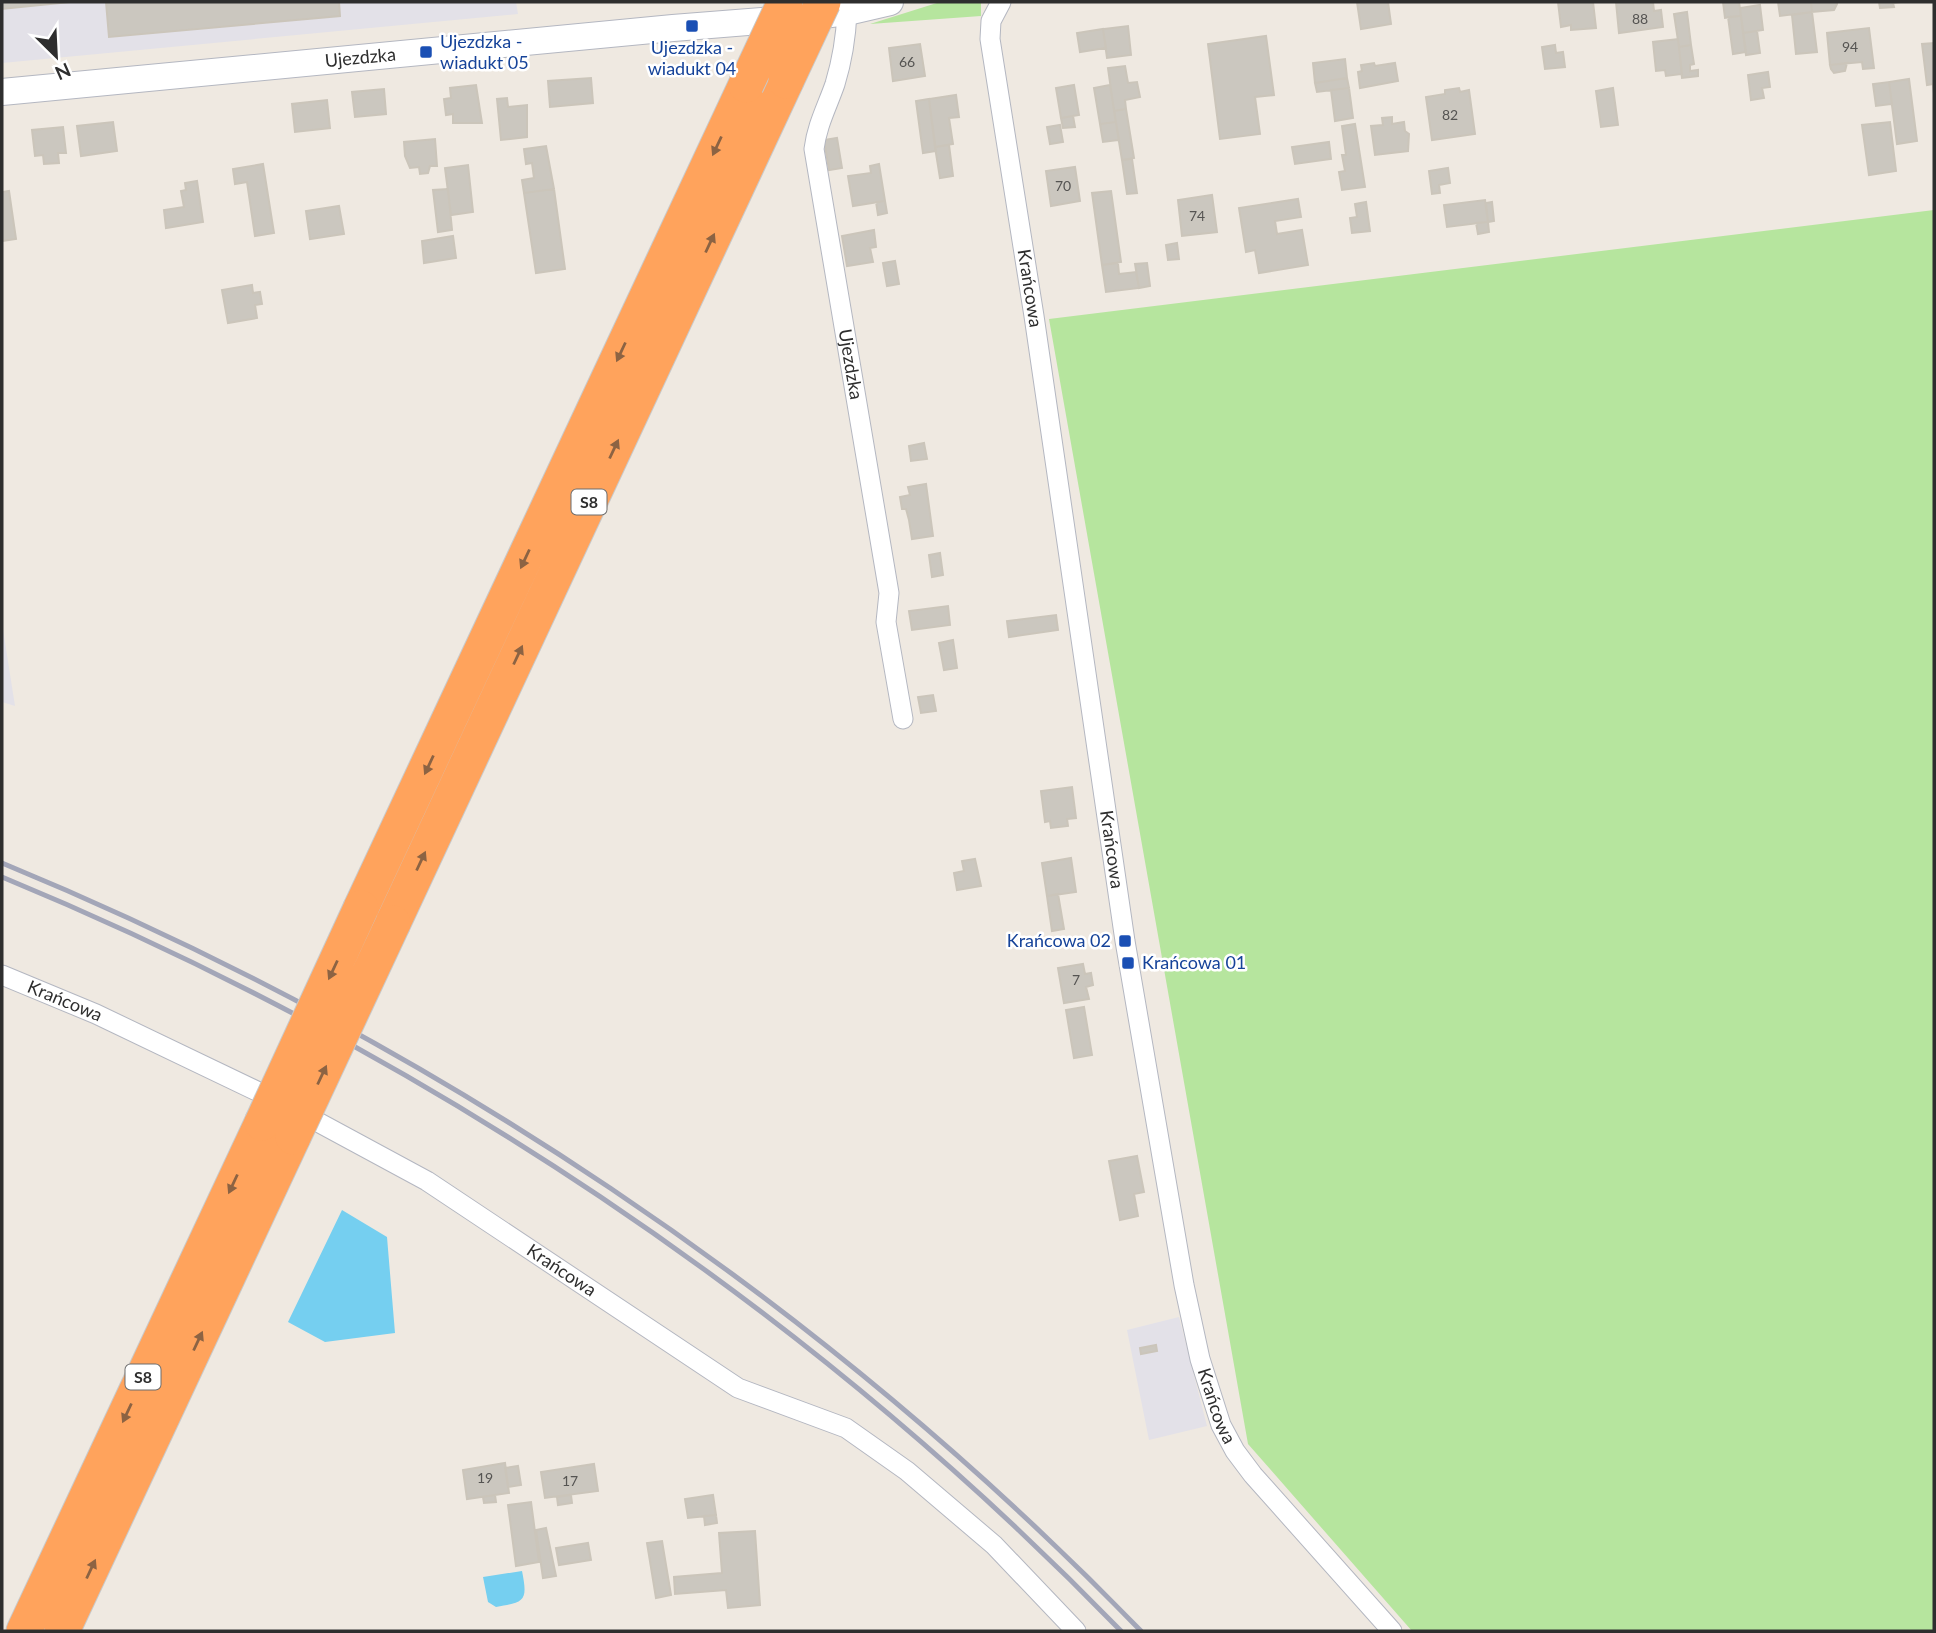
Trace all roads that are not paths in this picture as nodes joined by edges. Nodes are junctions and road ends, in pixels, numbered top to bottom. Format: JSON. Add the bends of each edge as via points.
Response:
{"nodes":[{"id":1,"x":785,"y":2,"type":"edge"},
{"id":2,"x":890,"y":2,"type":"edge"},
{"id":3,"x":999,"y":3,"type":"edge"},
{"id":4,"x":835,"y":7,"type":"edge"},
{"id":5,"x":2,"y":92,"type":"edge"},
{"id":6,"x":903,"y":719,"type":"dead end"},
{"id":7,"x":2,"y":975,"type":"edge"},
{"id":8,"x":24,"y":1631,"type":"edge"},
{"id":9,"x":62,"y":1631,"type":"edge"},
{"id":10,"x":1076,"y":1631,"type":"edge"},
{"id":11,"x":1392,"y":1631,"type":"edge"}],
"edges":[{"from":1,"to":8,"type":"highway","number":"S8","one_way":true,"bridge":true},
{"from":2,"to":4,"type":"main road","name":"Ujezdzka"},
{"from":3,"to":11,"type":"street","name":"Krańcowa","via":[[990,39],[1123,927],[1160,1155],[1200,1359],[1221,1425],[1235,1451]]},
{"from":4,"to":5,"type":"main road","name":"Ujezdzka"},
{"from":4,"to":6,"type":"street","name":"Ujezdzka","via":[[841,60],[814,149],[889,593],[886,622]]},
{"from":9,"to":4,"type":"highway","number":"S8","one_way":true,"bridge":true,"via":[[786,82]]},
{"from":7,"to":10,"type":"street","name":"Krańcowa","via":[[96,1014],[290,1107],[427,1181],[738,1388],[846,1428],[907,1471],[994,1545]]}]}
